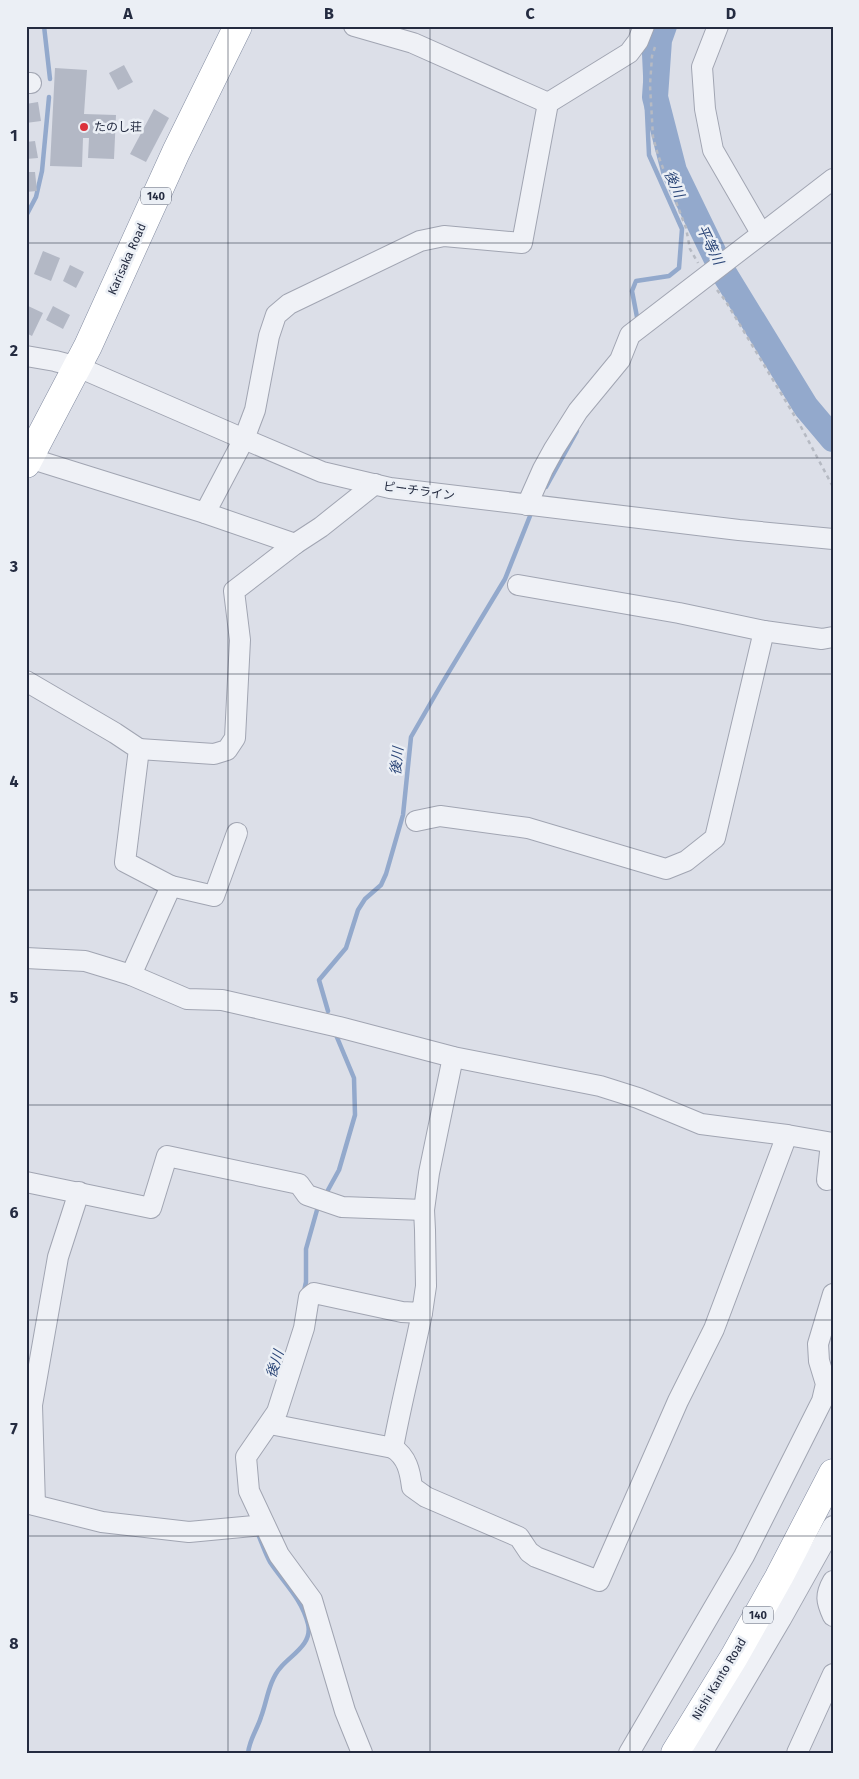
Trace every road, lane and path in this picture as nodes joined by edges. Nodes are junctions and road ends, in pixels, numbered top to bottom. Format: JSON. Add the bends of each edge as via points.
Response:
{"nodes":[{"id":1,"x":238,"y":26,"type":"edge"},
{"id":2,"x":354,"y":26,"type":"edge"},
{"id":3,"x":644,"y":26,"type":"edge"},
{"id":4,"x":718,"y":26,"type":"edge"},
{"id":5,"x":657,"y":41,"type":"dead end"},
{"id":6,"x":548,"y":103,"type":"junction"},
{"id":7,"x":833,"y":179,"type":"edge"},
{"id":8,"x":755,"y":238,"type":"junction"},
{"id":9,"x":708,"y":274,"type":"junction"},
{"id":10,"x":26,"y":356,"type":"edge"},
{"id":11,"x":78,"y":367,"type":"junction"},
{"id":12,"x":244,"y":440,"type":"junction"},
{"id":13,"x":28,"y":461,"type":"edge"},
{"id":14,"x":375,"y":484,"type":"junction"},
{"id":15,"x":833,"y":487,"type":"edge"},
{"id":16,"x":527,"y":505,"type":"junction"},
{"id":17,"x":205,"y":513,"type":"junction"},
{"id":18,"x":833,"y":539,"type":"edge"},
{"id":19,"x":295,"y":544,"type":"junction"},
{"id":20,"x":518,"y":585,"type":"dead end"},
{"id":21,"x":764,"y":631,"type":"junction"},
{"id":22,"x":833,"y":637,"type":"edge"},
{"id":23,"x":26,"y":681,"type":"edge"},
{"id":24,"x":139,"y":749,"type":"junction"},
{"id":25,"x":416,"y":821,"type":"dead end"},
{"id":26,"x":237,"y":833,"type":"dead end"},
{"id":27,"x":171,"y":886,"type":"junction"},
{"id":28,"x":26,"y":958,"type":"edge"},
{"id":29,"x":131,"y":976,"type":"junction"},
{"id":30,"x":453,"y":1057,"type":"junction"},
{"id":31,"x":787,"y":1135,"type":"junction"},
{"id":32,"x":832,"y":1143,"type":"edge"},
{"id":33,"x":827,"y":1180,"type":"dead end"},
{"id":34,"x":26,"y":1182,"type":"edge"},
{"id":35,"x":79,"y":1192,"type":"junction"},
{"id":36,"x":424,"y":1210,"type":"junction"},
{"id":37,"x":833,"y":1294,"type":"edge"},
{"id":38,"x":422,"y":1313,"type":"junction"},
{"id":39,"x":270,"y":1424,"type":"junction"},
{"id":40,"x":393,"y":1448,"type":"junction"},
{"id":41,"x":833,"y":1473,"type":"edge"},
{"id":42,"x":31,"y":1504,"type":"edge"},
{"id":43,"x":264,"y":1525,"type":"junction"},
{"id":44,"x":833,"y":1526,"type":"edge"},
{"id":45,"x":833,"y":1582,"type":"edge"},
{"id":46,"x":833,"y":1616,"type":"edge"},
{"id":47,"x":833,"y":1674,"type":"edge"},
{"id":48,"x":362,"y":1753,"type":"edge"},
{"id":49,"x":629,"y":1753,"type":"edge"},
{"id":50,"x":675,"y":1753,"type":"edge"},
{"id":51,"x":702,"y":1753,"type":"edge"},
{"id":52,"x":797,"y":1753,"type":"edge"}],
"edges":[{"from":1,"to":11,"type":"highway","name":"Karisaka Road","number":"140","via":[[176,152]]},
{"from":2,"to":6,"type":"street","via":[[413,43]]},
{"from":3,"to":6,"type":"street","via":[[629,53]]},
{"from":4,"to":8,"type":"street","via":[[702,67],[705,109],[713,150]]},
{"from":5,"to":9,"type":"path","via":[[652,56],[650,85],[653,137],[686,228],[690,249]]},
{"from":6,"to":12,"type":"street","via":[[522,243],[444,236],[420,241],[289,304],[276,315],[269,336],[255,410]]},
{"from":7,"to":8,"type":"street"},
{"from":8,"to":9,"type":"street"},
{"from":9,"to":15,"type":"path","via":[[800,425]]},
{"from":9,"to":16,"type":"street","via":[[630,334],[620,360],[578,411],[554,448]]},
{"from":10,"to":11,"type":"street","name":"ピーチライン"},
{"from":11,"to":12,"type":"street","name":"ピーチライン"},
{"from":11,"to":13,"type":"highway","name":"Karisaka Road","number":"140"},
{"from":12,"to":14,"type":"street","name":"ピーチライン","via":[[322,472]]},
{"from":12,"to":17,"type":"street"},
{"from":13,"to":17,"type":"street"},
{"from":14,"to":16,"type":"street","name":"ピーチライン"},
{"from":14,"to":19,"type":"street"},
{"from":16,"to":18,"type":"street","name":"ピーチライン"},
{"from":17,"to":19,"type":"street"},
{"from":19,"to":24,"type":"street","via":[[234,590],[240,640],[235,738],[227,750],[214,754]]},
{"from":20,"to":21,"type":"street"},
{"from":21,"to":22,"type":"street","via":[[822,639]]},
{"from":21,"to":25,"type":"street","via":[[715,838],[686,861],[666,869],[528,828],[440,816]]},
{"from":23,"to":24,"type":"street"},
{"from":24,"to":27,"type":"street","via":[[125,862]]},
{"from":26,"to":27,"type":"street","via":[[214,896]]},
{"from":27,"to":29,"type":"street"},
{"from":28,"to":29,"type":"street","via":[[85,960]]},
{"from":29,"to":30,"type":"street","via":[[187,999],[222,1000],[339,1026]]},
{"from":30,"to":31,"type":"street","via":[[600,1086],[701,1124]]},
{"from":30,"to":36,"type":"street"},
{"from":31,"to":32,"type":"street"},
{"from":31,"to":40,"type":"street","via":[[714,1329],[678,1401],[599,1580],[536,1557],[519,1537],[426,1497],[412,1487],[410,1469],[401,1453]]},
{"from":32,"to":33,"type":"street"},
{"from":34,"to":35,"type":"street"},
{"from":35,"to":36,"type":"street","via":[[151,1208],[167,1156],[299,1184],[307,1195],[342,1207]]},
{"from":35,"to":42,"type":"street","via":[[58,1257],[32,1406]]},
{"from":36,"to":38,"type":"street","via":[[426,1286]]},
{"from":37,"to":49,"type":"street","via":[[818,1344],[826,1384],[822,1400],[744,1556]]},
{"from":38,"to":39,"type":"street","via":[[402,1312],[314,1293],[309,1297],[304,1328],[285,1390]]},
{"from":38,"to":40,"type":"street"},
{"from":39,"to":40,"type":"street"},
{"from":39,"to":43,"type":"street","via":[[246,1456],[249,1490]]},
{"from":41,"to":50,"type":"highway","name":"Nishi Kanto Road","number":"140","via":[[734,1658]]},
{"from":42,"to":43,"type":"street","via":[[102,1522],[189,1532]]},
{"from":43,"to":48,"type":"street","via":[[279,1555],[312,1600]]},
{"from":44,"to":51,"type":"street"},
{"from":45,"to":46,"type":"street","via":[[826,1593]]},
{"from":47,"to":52,"type":"street"}]}
